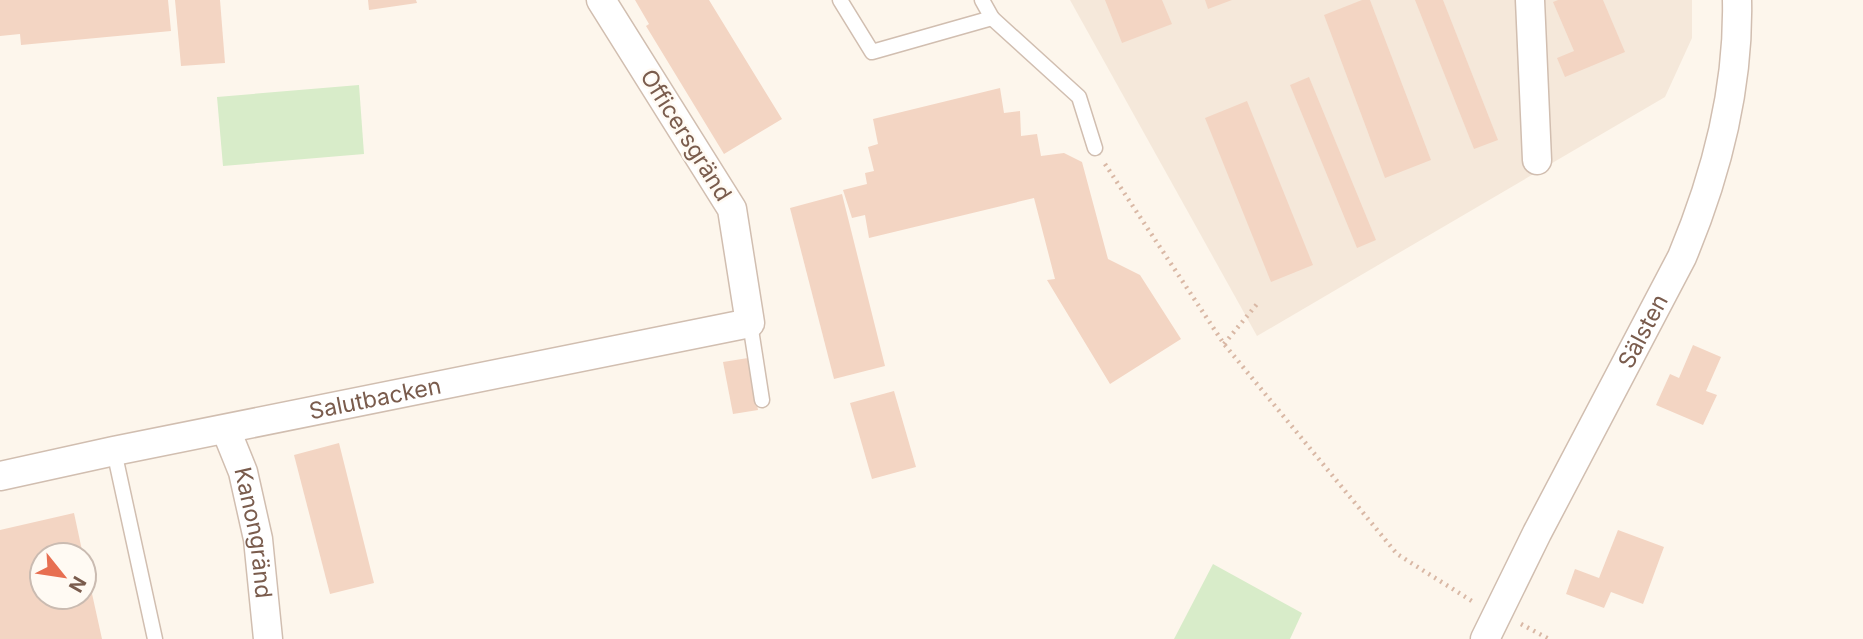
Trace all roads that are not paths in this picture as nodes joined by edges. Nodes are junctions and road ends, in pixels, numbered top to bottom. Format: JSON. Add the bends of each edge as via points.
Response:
{"nodes":[{"id":1,"x":601,"y":0,"type":"edge"},
{"id":2,"x":840,"y":0,"type":"edge"},
{"id":3,"x":982,"y":0,"type":"edge"},
{"id":4,"x":1530,"y":0,"type":"edge"},
{"id":5,"x":1737,"y":0,"type":"edge"},
{"id":6,"x":992,"y":18,"type":"junction"},
{"id":7,"x":1095,"y":148,"type":"road end"},
{"id":8,"x":1536,"y":160,"type":"dead end"},
{"id":9,"x":750,"y":323,"type":"junction"},
{"id":10,"x":762,"y":400,"type":"dead end"},
{"id":11,"x":226,"y":430,"type":"junction"},
{"id":12,"x":114,"y":451,"type":"junction"},
{"id":13,"x":0,"y":476,"type":"edge"},
{"id":14,"x":155,"y":639,"type":"edge"},
{"id":15,"x":268,"y":639,"type":"edge"},
{"id":16,"x":1485,"y":639,"type":"edge"}],
"edges":[{"from":1,"to":9,"type":"street","name":"Officersgränd","via":[[732,209]]},
{"from":2,"to":6,"type":"lane","via":[[872,52]]},
{"from":3,"to":6,"type":"lane"},
{"from":4,"to":8,"type":"street"},
{"from":5,"to":16,"type":"street","name":"Sälsten","via":[[1733,77],[1707,194],[1682,257]]},
{"from":6,"to":7,"type":"lane","via":[[1079,97]]},
{"from":9,"to":10,"type":"lane"},
{"from":9,"to":11,"type":"street","name":"Salutbacken"},
{"from":11,"to":12,"type":"street","name":"Salutbacken"},
{"from":11,"to":15,"type":"street","name":"Kanongränd","via":[[243,472],[258,539]]},
{"from":12,"to":13,"type":"street","name":"Salutbacken"},
{"from":12,"to":14,"type":"lane"}]}
